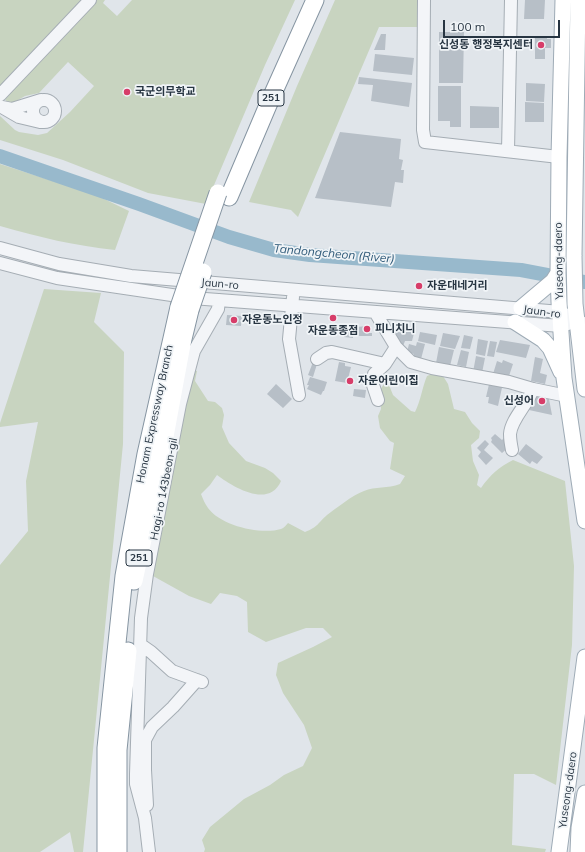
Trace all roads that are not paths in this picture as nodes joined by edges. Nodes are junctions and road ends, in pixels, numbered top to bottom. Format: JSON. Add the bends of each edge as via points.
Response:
{"nodes":[{"id":1,"x":90,"y":0,"type":"edge"},
{"id":2,"x":303,"y":0,"type":"edge"},
{"id":3,"x":315,"y":0,"type":"edge"},
{"id":4,"x":424,"y":0,"type":"edge"},
{"id":5,"x":511,"y":0,"type":"edge"},
{"id":6,"x":563,"y":0,"type":"edge"},
{"id":7,"x":578,"y":0,"type":"edge"},
{"id":8,"x":41,"y":100,"type":"junction"},
{"id":9,"x":1,"y":103,"type":"edge"},
{"id":10,"x":40,"y":122,"type":"junction"},
{"id":11,"x":508,"y":151,"type":"junction"},
{"id":12,"x":559,"y":157,"type":"junction"},
{"id":13,"x":581,"y":159,"type":"edge"},
{"id":14,"x":224,"y":195,"type":"junction"},
{"id":15,"x":0,"y":248,"type":"edge"},
{"id":16,"x":0,"y":263,"type":"edge"},
{"id":17,"x":558,"y":273,"type":"junction"},
{"id":18,"x":295,"y":290,"type":"junction"},
{"id":19,"x":219,"y":300,"type":"junction"},
{"id":20,"x":292,"y":306,"type":"junction"},
{"id":21,"x":184,"y":308,"type":"junction"},
{"id":22,"x":521,"y":308,"type":"junction"},
{"id":23,"x":375,"y":312,"type":"junction"},
{"id":24,"x":561,"y":314,"type":"junction"},
{"id":25,"x":516,"y":322,"type":"junction"},
{"id":26,"x":581,"y":323,"type":"edge"},
{"id":27,"x":396,"y":347,"type":"junction"},
{"id":28,"x":317,"y":359,"type":"dead end"},
{"id":29,"x":385,"y":364,"type":"junction"},
{"id":30,"x":564,"y":378,"type":"junction"},
{"id":31,"x":533,"y":389,"type":"junction"},
{"id":32,"x":585,"y":389,"type":"edge"},
{"id":33,"x":299,"y":395,"type":"dead end"},
{"id":34,"x":567,"y":396,"type":"junction"},
{"id":35,"x":378,"y":400,"type":"dead end"},
{"id":36,"x":512,"y":450,"type":"dead end"},
{"id":37,"x":585,"y":521,"type":"edge"},
{"id":38,"x":141,"y":645,"type":"junction"},
{"id":39,"x":585,"y":657,"type":"edge"},
{"id":40,"x":106,"y":748,"type":"junction"},
{"id":41,"x":585,"y":793,"type":"edge"},
{"id":42,"x":118,"y":811,"type":"junction"},
{"id":43,"x":145,"y":818,"type":"junction"},
{"id":44,"x":98,"y":852,"type":"edge"},
{"id":45,"x":106,"y":852,"type":"edge"},
{"id":46,"x":118,"y":852,"type":"edge"},
{"id":47,"x":125,"y":852,"type":"edge"},
{"id":48,"x":149,"y":852,"type":"edge"},
{"id":49,"x":559,"y":852,"type":"edge"},
{"id":50,"x":578,"y":852,"type":"edge"}],
"edges":[{"from":1,"to":9,"type":"street"},
{"from":2,"to":14,"type":"highway","name":"Honam Expressway Branch","number":"251","via":[[272,66]]},
{"from":3,"to":14,"type":"highway","name":"Honam Expressway Branch","number":"251"},
{"from":4,"to":11,"type":"street","via":[[425,142]]},
{"from":5,"to":11,"type":"street"},
{"from":6,"to":12,"type":"main road","name":"Yuseong-daero"},
{"from":7,"to":13,"type":"main road","name":"Yuseong-daero"},
{"from":8,"to":9,"type":"street","via":[[12,109]]},
{"from":8,"to":10,"type":"street","via":[[35,104],[33,111],[35,118]]},
{"from":8,"to":10,"type":"street","via":[[52,103],[55,114],[51,121]]},
{"from":9,"to":10,"type":"street","via":[[19,117]]},
{"from":11,"to":12,"type":"street"},
{"from":12,"to":17,"type":"main road","name":"Yuseong-daero"},
{"from":13,"to":26,"type":"main road","name":"Yuseong-daero","via":[[574,256],[575,304]]},
{"from":14,"to":21,"type":"highway","name":"Honam Expressway Branch","number":"251","bridge":true},
{"from":15,"to":18,"type":"street","name":"Jaun-ro","via":[[59,264],[131,276]]},
{"from":16,"to":19,"type":"street","name":"Jaun-ro","via":[[57,278]]},
{"from":17,"to":22,"type":"main road","via":[[553,281]]},
{"from":17,"to":24,"type":"main road","name":"Yuseong-daero"},
{"from":18,"to":20,"type":"street"},
{"from":18,"to":22,"type":"street","name":"Jaun-ro"},
{"from":19,"to":20,"type":"street","name":"Jaun-ro"},
{"from":19,"to":38,"type":"street","name":"Hagi-ro 143beon-gil","via":[[218,310],[194,351],[180,404],[147,574],[141,618]]},
{"from":20,"to":23,"type":"street","name":"Jaun-ro"},
{"from":20,"to":33,"type":"street","via":[[289,340]]},
{"from":21,"to":40,"type":"highway","name":"Honam Expressway Branch","number":"251","via":[[146,454],[124,576]]},
{"from":21,"to":42,"type":"highway","name":"Honam Expressway Branch","number":"251","via":[[183,339],[162,453],[135,576],[118,750]]},
{"from":22,"to":24,"type":"street","name":"Jaun-ro"},
{"from":23,"to":25,"type":"street","name":"Jaun-ro"},
{"from":23,"to":27,"type":"street"},
{"from":24,"to":25,"type":"street","name":"Jaun-ro"},
{"from":24,"to":26,"type":"street","name":"Jaun-ro"},
{"from":24,"to":30,"type":"main road","name":"Yuseong-daero"},
{"from":25,"to":30,"type":"main road","via":[[543,340],[550,348]]},
{"from":26,"to":32,"type":"main road","name":"Yuseong-daero"},
{"from":27,"to":29,"type":"street"},
{"from":27,"to":31,"type":"street","via":[[410,362]]},
{"from":28,"to":29,"type":"street","via":[[332,352]]},
{"from":29,"to":35,"type":"street","via":[[374,374],[373,386]]},
{"from":30,"to":34,"type":"main road","name":"Yuseong-daero"},
{"from":31,"to":34,"type":"street"},
{"from":31,"to":36,"type":"street","via":[[512,424]]},
{"from":34,"to":37,"type":"main road","name":"Yuseong-daero"},
{"from":38,"to":43,"type":"street","name":"Hagi-ro 143beon-gil","via":[[136,784]]},
{"from":38,"to":43,"type":"street","via":[[172,671],[200,681],[152,727],[145,740],[148,804]]},
{"from":39,"to":49,"type":"main road","name":"Yuseong-daero"},
{"from":40,"to":44,"type":"highway","via":[[100,788]]},
{"from":40,"to":45,"type":"highway","name":"Honam Expressway Branch","number":"251"},
{"from":41,"to":50,"type":"main road","name":"Yuseong-daero"},
{"from":42,"to":46,"type":"highway","name":"Honam Expressway Branch","number":"251"},
{"from":42,"to":47,"type":"highway"},
{"from":43,"to":48,"type":"street","name":"Hagi-ro 143beon-gil"}]}
